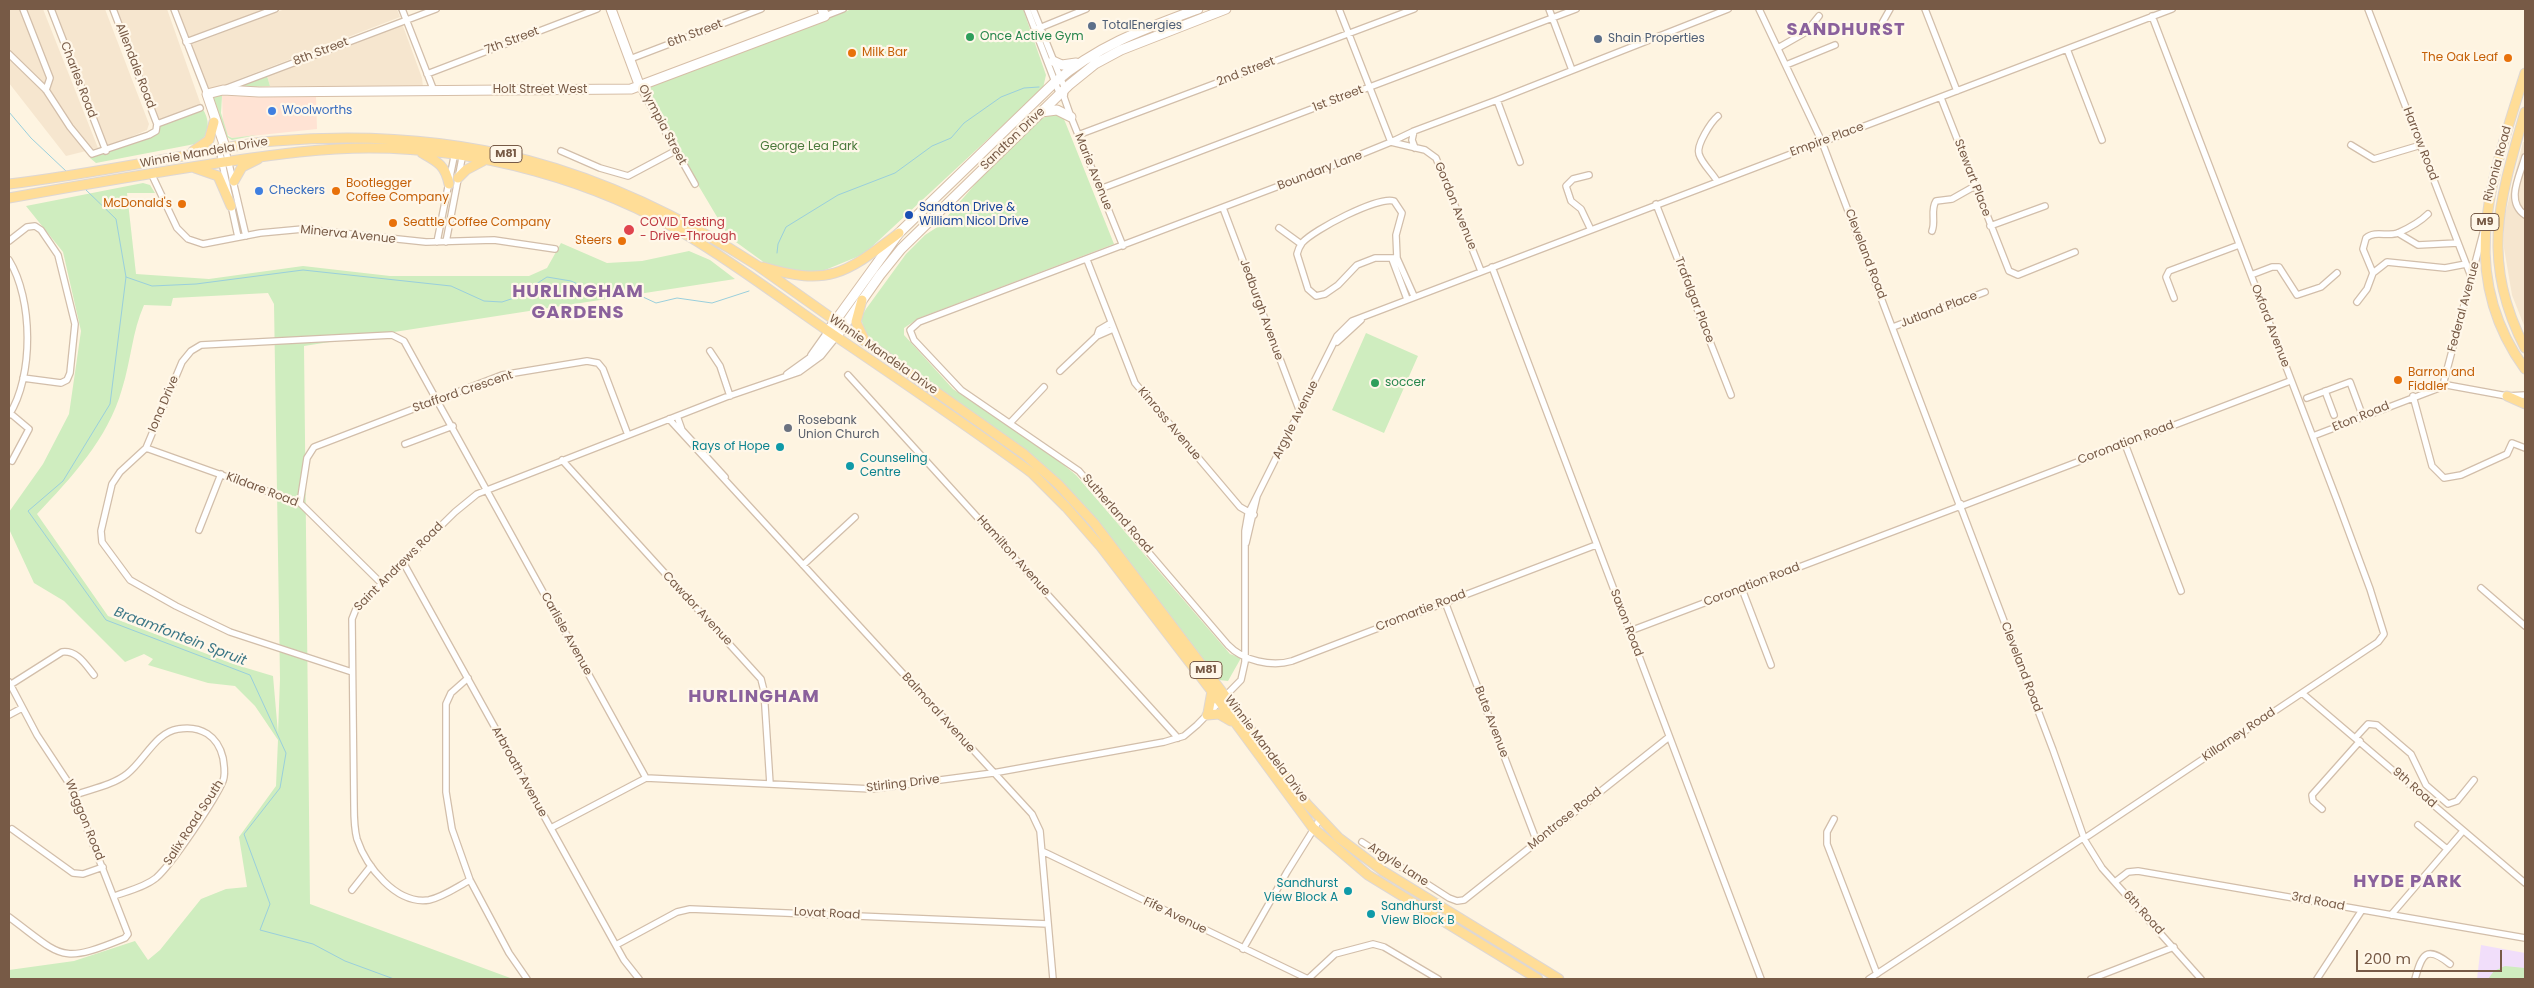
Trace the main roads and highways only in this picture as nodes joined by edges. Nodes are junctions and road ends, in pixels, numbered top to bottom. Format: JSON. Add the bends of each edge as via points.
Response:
{"nodes":[{"id":1,"x":611,"y":9,"type":"edge"},
{"id":2,"x":1198,"y":9,"type":"edge"},
{"id":3,"x":1226,"y":9,"type":"edge"},
{"id":4,"x":824,"y":12,"type":"edge"},
{"id":5,"x":1054,"y":61,"type":"road end"},
{"id":6,"x":1079,"y":63,"type":"junction"},
{"id":7,"x":2525,"y":72,"type":"edge"},
{"id":8,"x":640,"y":87,"type":"junction"},
{"id":9,"x":223,"y":90,"type":"joint"},
{"id":10,"x":207,"y":94,"type":"junction"},
{"id":11,"x":1041,"y":112,"type":"junction"},
{"id":12,"x":2525,"y":112,"type":"edge"},
{"id":13,"x":1071,"y":117,"type":"road end"},
{"id":14,"x":214,"y":122,"type":"junction"},
{"id":15,"x":2523,"y":125,"type":"edge"},
{"id":16,"x":222,"y":148,"type":"junction"},
{"id":17,"x":420,"y":151,"type":"junction"},
{"id":18,"x":290,"y":152,"type":"junction"},
{"id":19,"x":186,"y":155,"type":"junction"},
{"id":20,"x":483,"y":161,"type":"junction"},
{"id":21,"x":190,"y":167,"type":"junction"},
{"id":22,"x":458,"y":178,"type":"road end"},
{"id":23,"x":234,"y":181,"type":"road end"},
{"id":24,"x":9,"y":184,"type":"edge"},
{"id":25,"x":448,"y":184,"type":"road end"},
{"id":26,"x":9,"y":198,"type":"edge"},
{"id":27,"x":231,"y":206,"type":"road end"},
{"id":28,"x":899,"y":233,"type":"junction"},
{"id":29,"x":758,"y":266,"type":"junction"},
{"id":30,"x":862,"y":300,"type":"junction"},
{"id":31,"x":839,"y":324,"type":"junction"},
{"id":32,"x":832,"y":333,"type":"junction"},
{"id":33,"x":866,"y":343,"type":"junction"},
{"id":34,"x":2525,"y":348,"type":"edge"},
{"id":35,"x":2525,"y":369,"type":"edge"},
{"id":36,"x":2507,"y":396,"type":"road end"},
{"id":37,"x":2525,"y":404,"type":"edge"},
{"id":38,"x":1212,"y":692,"type":"junction"},
{"id":39,"x":1223,"y":699,"type":"junction"},
{"id":40,"x":1237,"y":726,"type":"junction"},
{"id":41,"x":1538,"y":979,"type":"edge"},
{"id":42,"x":1560,"y":979,"type":"edge"}],
"edges":[{"from":1,"to":8,"type":"main road","name":"Olympia Street"},
{"from":2,"to":6,"type":"main road","name":"Sandton Drive","via":[[1114,42]]},
{"from":3,"to":11,"type":"main road","name":"Sandton Drive","via":[[1121,50],[1095,64]]},
{"from":4,"to":8,"type":"main road","name":"Holt Street West"},
{"from":5,"to":6,"type":"main road","via":[[1067,65]]},
{"from":6,"to":28,"type":"main road","name":"Sandton Drive","via":[[1057,80]]},
{"from":7,"to":35,"type":"main road","name":"Rivonia Road","number":"M9","via":[[2492,183],[2484,228],[2486,275],[2492,301],[2503,332]]},
{"from":8,"to":9,"type":"main road","name":"Holt Street West","via":[[622,90]]},
{"from":9,"to":10,"type":"main road","name":"8th Street"},
{"from":10,"to":14,"type":"main road"},
{"from":10,"to":16,"type":"main road"},
{"from":11,"to":13,"type":"main road","via":[[1057,110]]},
{"from":11,"to":30,"type":"main road","name":"Sandton Drive","via":[[901,249]]},
{"from":12,"to":15,"type":"main road","name":"Rivonia Road","number":"M9"},
{"from":14,"to":16,"type":"main road"},
{"from":14,"to":19,"type":"main road","via":[[208,140]]},
{"from":15,"to":34,"type":"main road","name":"Rivonia Road","number":"M9","via":[[2499,214],[2497,258],[2506,305]]},
{"from":16,"to":19,"type":"main road","name":"Winnie Mandela Drive","number":"M81"},
{"from":16,"to":29,"type":"main road","name":"Winnie Mandela Drive","number":"M81","via":[[275,141],[361,137],[460,146],[529,160],[606,185],[698,229]]},
{"from":17,"to":18,"type":"main road","name":"Winnie Mandela Drive","number":"M81","via":[[364,148]]},
{"from":17,"to":20,"type":"main road","name":"Winnie Mandela Drive","number":"M81"},
{"from":17,"to":25,"type":"main road","via":[[442,165]]},
{"from":18,"to":21,"type":"main road","name":"Winnie Mandela Drive","number":"M81"},
{"from":18,"to":23,"type":"main road","via":[[259,159],[242,167]]},
{"from":19,"to":24,"type":"main road","name":"Winnie Mandela Drive","number":"M81"},
{"from":20,"to":22,"type":"main road"},
{"from":20,"to":32,"type":"main road","name":"Winnie Mandela Drive","number":"M81","via":[[569,182],[651,216],[691,237]]},
{"from":21,"to":26,"type":"main road","name":"Winnie Mandela Drive","number":"M81"},
{"from":21,"to":27,"type":"main road","via":[[218,176]]},
{"from":28,"to":29,"type":"main road","via":[[868,257],[834,275],[805,277]]},
{"from":28,"to":31,"type":"main road","name":"Sandton Drive"},
{"from":29,"to":31,"type":"main road","name":"Winnie Mandela Drive","number":"M81"},
{"from":30,"to":31,"type":"main road","name":"Sandton Drive"},
{"from":30,"to":33,"type":"main road","via":[[856,322]]},
{"from":31,"to":32,"type":"main road"},
{"from":31,"to":33,"type":"main road","name":"Winnie Mandela Drive","number":"M81"},
{"from":32,"to":38,"type":"main road","name":"Winnie Mandela Drive","number":"M81","via":[[1006,454],[1052,493],[1089,532]]},
{"from":33,"to":39,"type":"main road","name":"Winnie Mandela Drive","number":"M81","via":[[1024,454],[1058,484],[1094,523]]},
{"from":36,"to":37,"type":"main road"},
{"from":38,"to":39,"type":"main road","name":"Winnie Mandela Drive","number":"M81"},
{"from":38,"to":40,"type":"main road","via":[[1208,714],[1222,715]]},
{"from":39,"to":40,"type":"main road","name":"Winnie Mandela Drive","number":"M81"},
{"from":39,"to":42,"type":"main road","name":"Winnie Mandela Drive","number":"M81","via":[[1320,819],[1369,862]]},
{"from":40,"to":41,"type":"main road","name":"Winnie Mandela Drive","number":"M81","via":[[1313,828],[1368,875]]}]}
